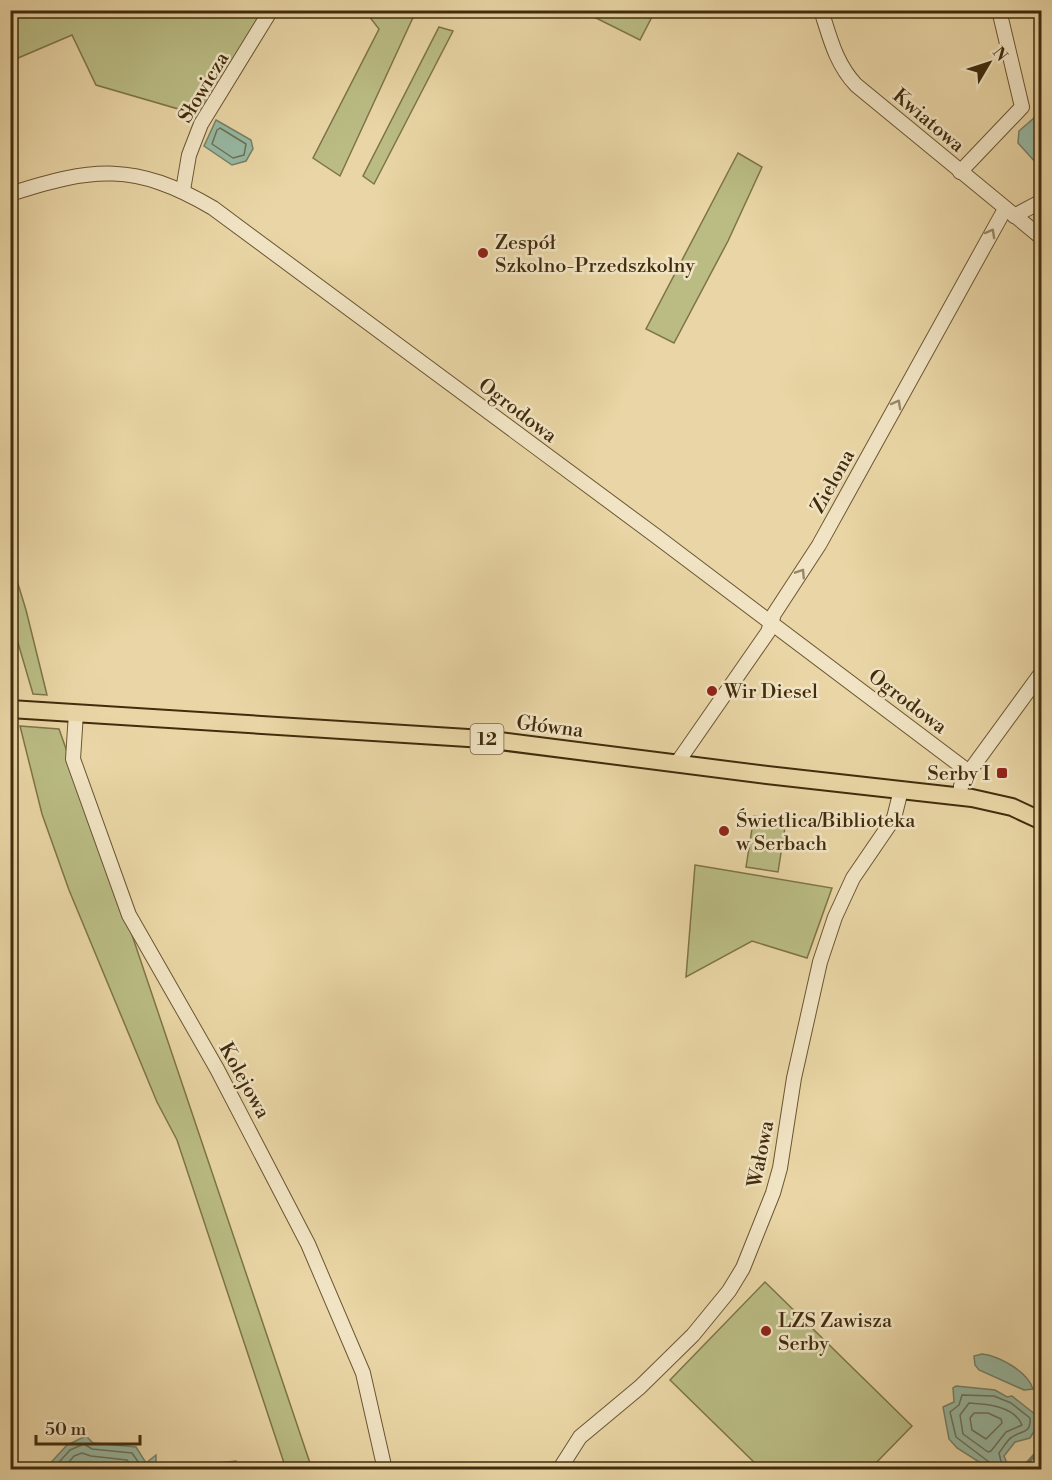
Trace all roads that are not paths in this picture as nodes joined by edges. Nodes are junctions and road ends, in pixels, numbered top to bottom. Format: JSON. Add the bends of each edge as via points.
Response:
{"nodes":[{"id":1,"x":271,"y":10,"type":"edge"},
{"id":2,"x":821,"y":10,"type":"edge"},
{"id":3,"x":999,"y":10,"type":"edge"},
{"id":4,"x":960,"y":172,"type":"junction"},
{"id":5,"x":183,"y":190,"type":"junction"},
{"id":6,"x":10,"y":194,"type":"edge"},
{"id":7,"x":1041,"y":201,"type":"edge"},
{"id":8,"x":1010,"y":212,"type":"junction"},
{"id":9,"x":1041,"y":237,"type":"edge"},
{"id":10,"x":771,"y":623,"type":"junction"},
{"id":11,"x":1041,"y":672,"type":"edge"},
{"id":12,"x":10,"y":709,"type":"edge"},
{"id":13,"x":76,"y":713,"type":"junction"},
{"id":14,"x":677,"y":763,"type":"junction"},
{"id":15,"x":969,"y":772,"type":"junction"},
{"id":16,"x":901,"y":790,"type":"junction"},
{"id":17,"x":960,"y":797,"type":"junction"},
{"id":18,"x":1041,"y":821,"type":"edge"},
{"id":19,"x":385,"y":1470,"type":"edge"},
{"id":20,"x":559,"y":1470,"type":"edge"}],
"edges":[{"from":1,"to":5,"type":"street","name":"Słowicza","via":[[201,124],[189,155]]},
{"from":2,"to":4,"type":"street","name":"Kwiatowa","via":[[844,72]]},
{"from":3,"to":4,"type":"street","via":[[1023,107]]},
{"from":4,"to":8,"type":"street","name":"Kwiatowa"},
{"from":5,"to":6,"type":"street","name":"Ogrodowa","via":[[149,179],[92,173]]},
{"from":5,"to":10,"type":"street","name":"Ogrodowa","via":[[304,274]]},
{"from":7,"to":8,"type":"street"},
{"from":8,"to":9,"type":"street","name":"Kwiatowa"},
{"from":10,"to":8,"type":"street","name":"Zielona","one_way":true},
{"from":10,"to":14,"type":"street","name":"Zielona"},
{"from":10,"to":15,"type":"street","name":"Ogrodowa"},
{"from":11,"to":15,"type":"street"},
{"from":12,"to":13,"type":"main road","name":"Główna","number":"12"},
{"from":13,"to":14,"type":"main road","name":"Główna","number":"12","via":[[473,738]]},
{"from":13,"to":19,"type":"street","name":"Kolejowa","via":[[73,759],[129,915],[270,1166],[313,1255],[363,1373]]},
{"from":14,"to":16,"type":"main road","name":"Główna","number":"12"},
{"from":15,"to":17,"type":"street"},
{"from":16,"to":17,"type":"main road","name":"Główna","number":"12"},
{"from":16,"to":20,"type":"street","name":"Wałowa","via":[[894,818],[854,878],[835,917],[820,962],[794,1078],[778,1176],[743,1268],[729,1292],[693,1335],[640,1387],[580,1437]]},
{"from":17,"to":18,"type":"main road","name":"Główna","number":"12","via":[[1012,807]]}]}
